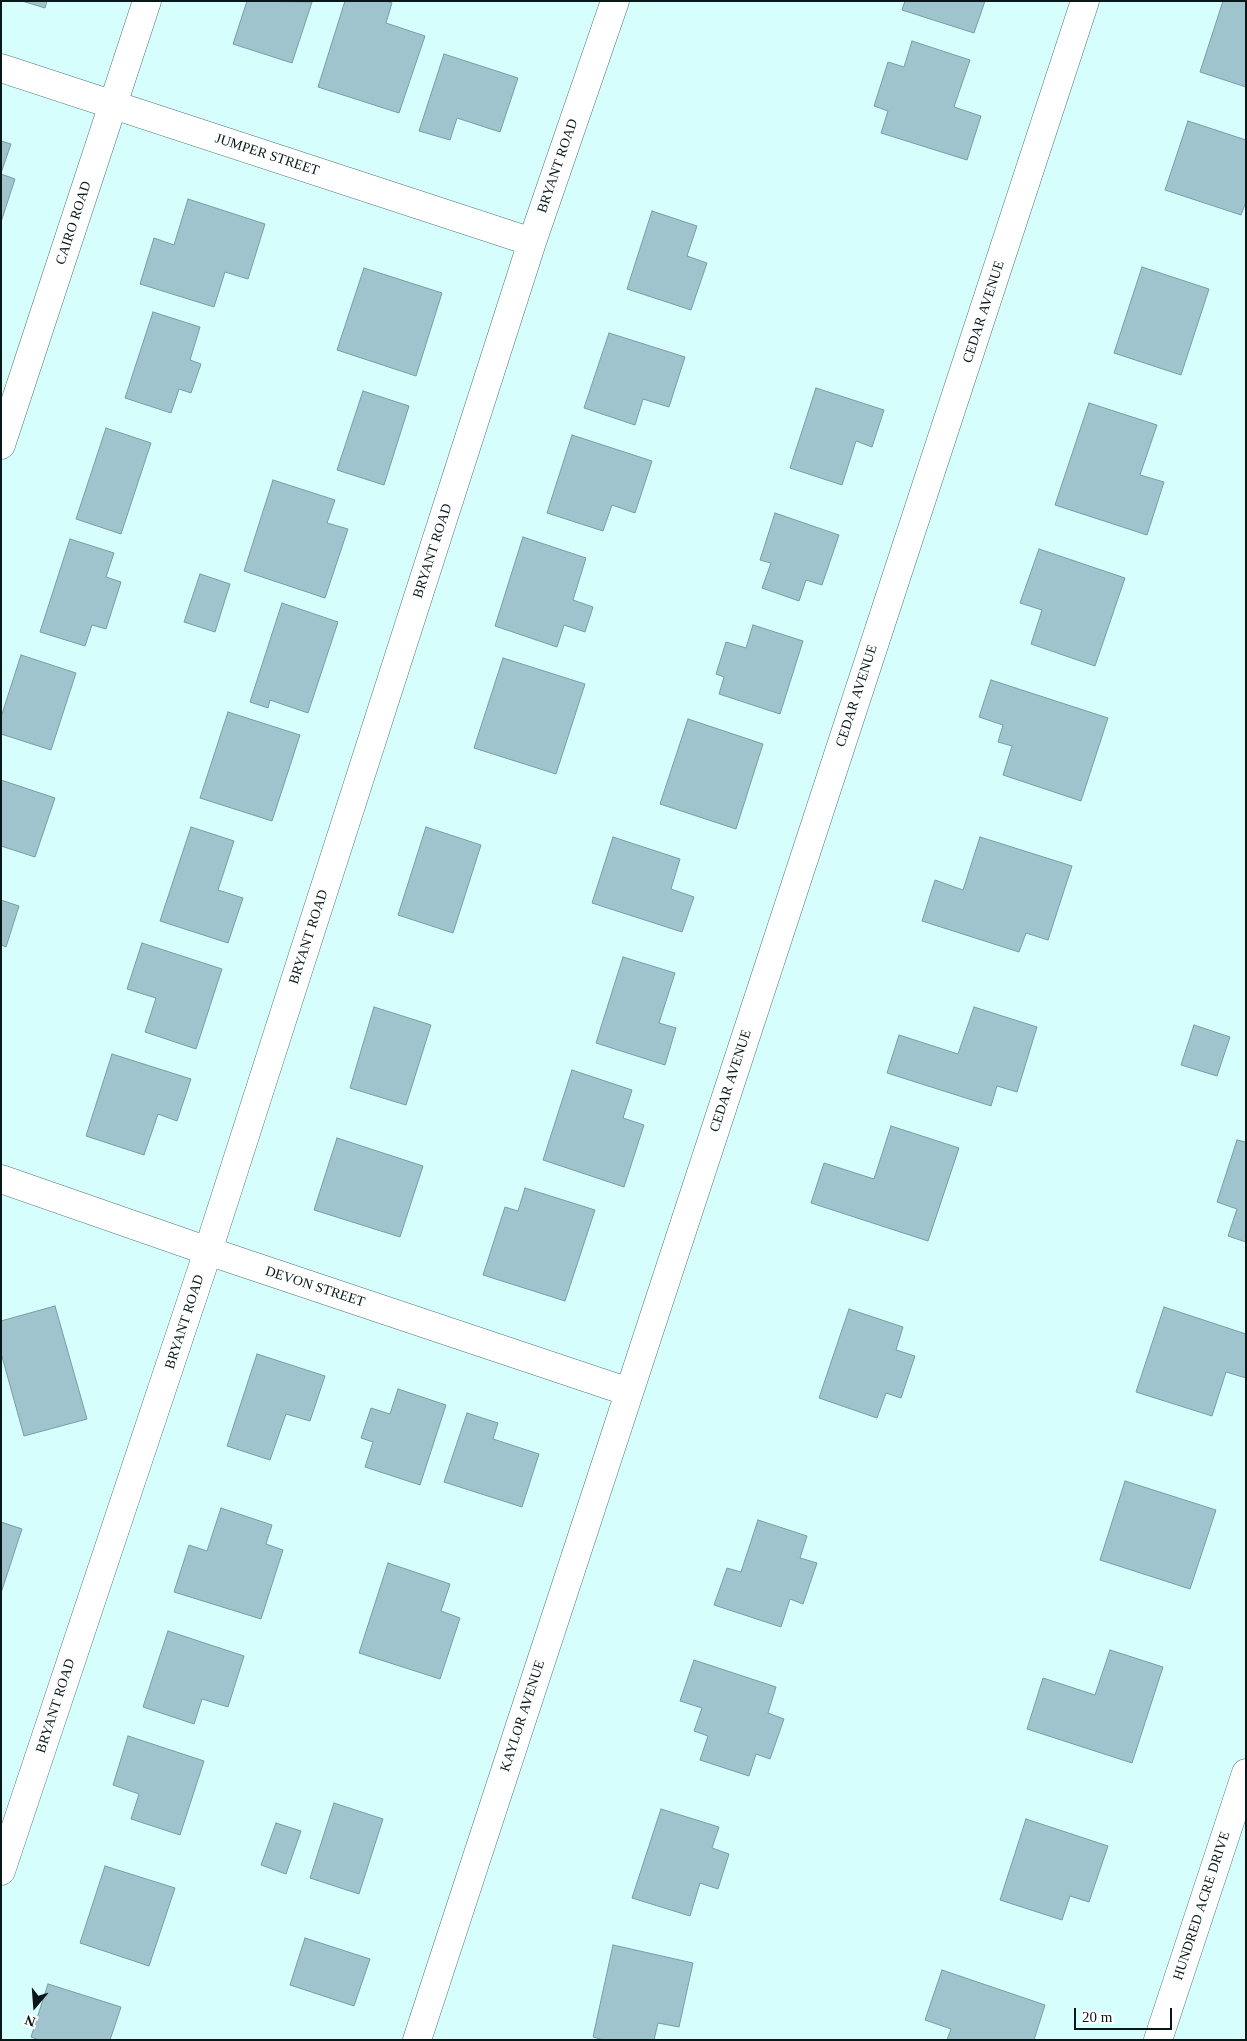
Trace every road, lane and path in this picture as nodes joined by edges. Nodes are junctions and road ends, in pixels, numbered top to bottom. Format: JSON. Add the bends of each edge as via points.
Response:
{"nodes":[{"id":1,"x":148,"y":1,"type":"edge"},
{"id":2,"x":615,"y":1,"type":"edge"},
{"id":3,"x":1085,"y":1,"type":"edge"},
{"id":4,"x":1,"y":68,"type":"edge"},
{"id":5,"x":113,"y":105,"type":"junction"},
{"id":6,"x":532,"y":242,"type":"junction"},
{"id":7,"x":1,"y":445,"type":"edge"},
{"id":8,"x":1,"y":1179,"type":"edge"},
{"id":9,"x":208,"y":1251,"type":"junction"},
{"id":10,"x":630,"y":1392,"type":"junction"},
{"id":11,"x":1246,"y":1772,"type":"edge"},
{"id":12,"x":1,"y":1872,"type":"edge"},
{"id":13,"x":416,"y":2040,"type":"edge"},
{"id":14,"x":1158,"y":2040,"type":"edge"}],
"edges":[{"from":1,"to":5,"type":"street","name":"CAIRO ROAD"},
{"from":2,"to":6,"type":"street","name":"BRYANT ROAD"},
{"from":3,"to":10,"type":"street","name":"CEDAR AVENUE"},
{"from":4,"to":5,"type":"street","name":"JUMPER STREET"},
{"from":5,"to":6,"type":"street","name":"JUMPER STREET"},
{"from":5,"to":7,"type":"street","name":"CAIRO ROAD"},
{"from":6,"to":9,"type":"street","name":"BRYANT ROAD"},
{"from":8,"to":9,"type":"street","name":"DEVON STREET"},
{"from":9,"to":10,"type":"street","name":"DEVON STREET"},
{"from":9,"to":12,"type":"street","name":"BRYANT ROAD"},
{"from":10,"to":13,"type":"street","name":"KAYLOR AVENUE"},
{"from":11,"to":14,"type":"street","name":"HUNDRED ACRE DRIVE"}]}
